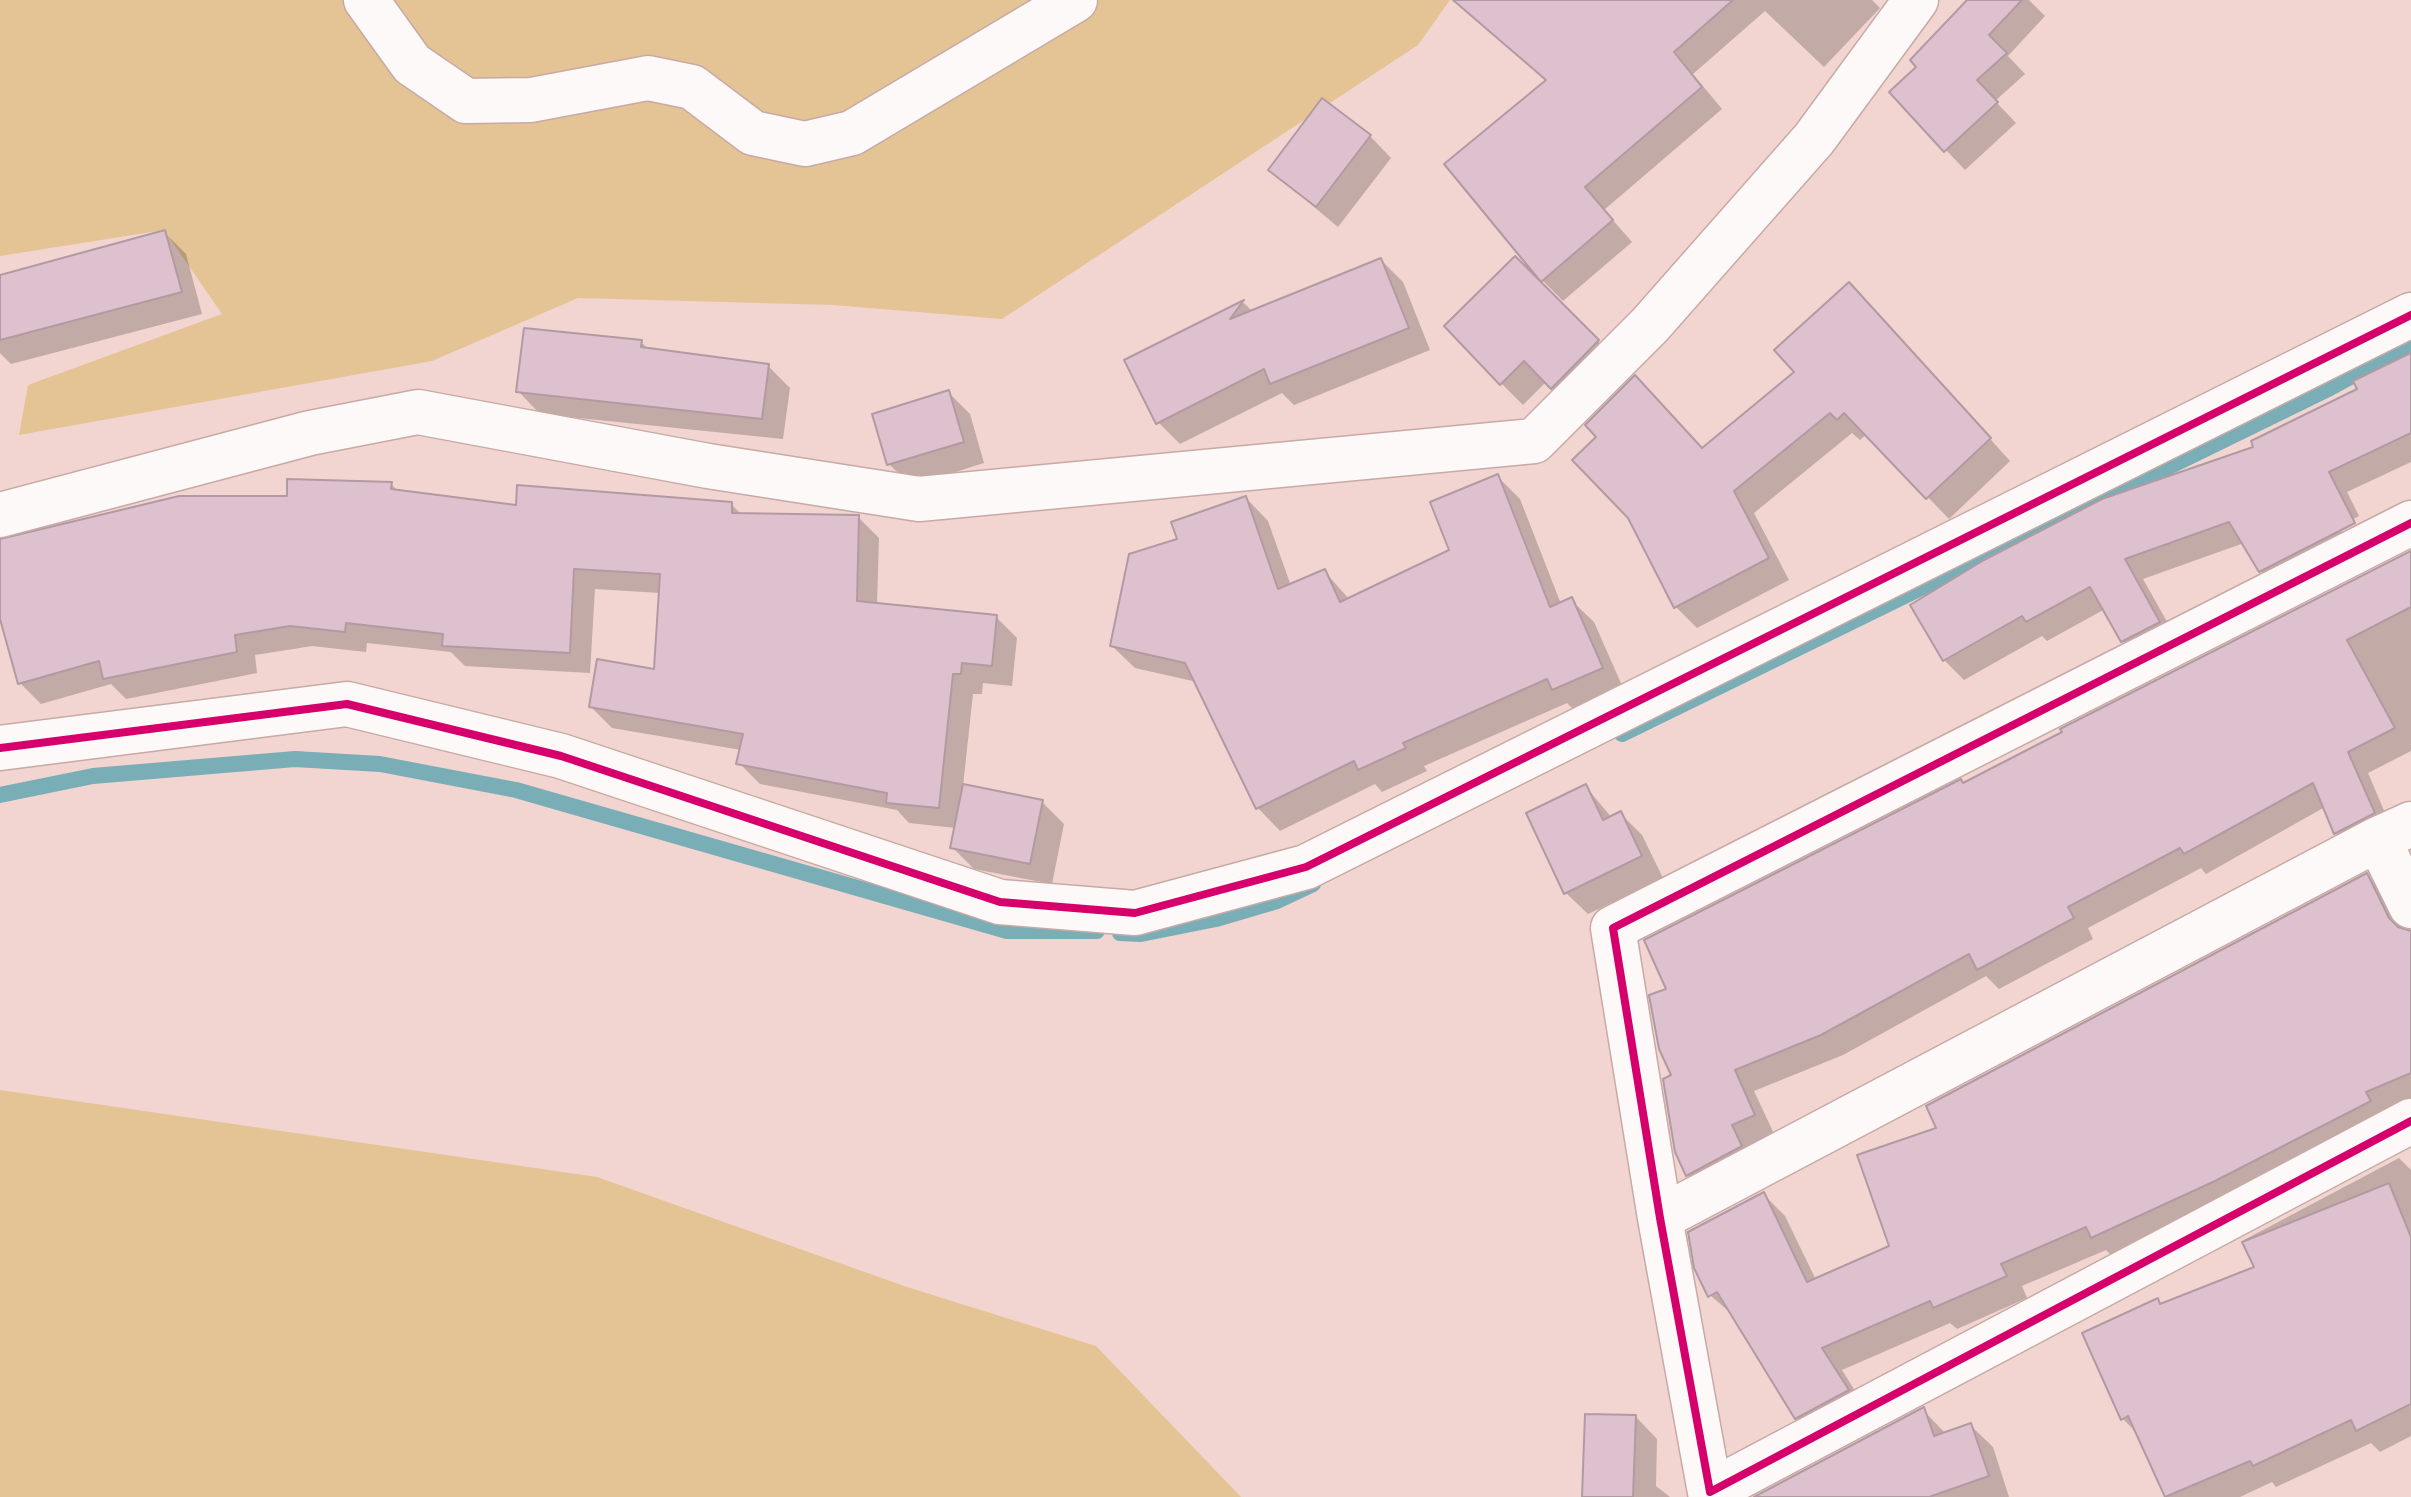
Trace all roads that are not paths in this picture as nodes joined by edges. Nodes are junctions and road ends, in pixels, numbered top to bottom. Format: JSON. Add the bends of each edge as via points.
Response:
{"nodes":[{"id":1,"x":366,"y":0,"type":"edge"},
{"id":2,"x":1075,"y":0,"type":"edge"},
{"id":3,"x":1916,"y":0,"type":"edge"},
{"id":4,"x":2411,"y":315,"type":"edge"},
{"id":5,"x":0,"y":515,"type":"edge"},
{"id":6,"x":2411,"y":523,"type":"edge"},
{"id":7,"x":0,"y":748,"type":"edge"},
{"id":8,"x":2394,"y":832,"type":"edge"},
{"id":9,"x":2411,"y":906,"type":"edge"},
{"id":10,"x":2411,"y":1121,"type":"edge"},
{"id":11,"x":1660,"y":1218,"type":"junction"}],
"edges":[{"from":1,"to":2,"type":"street","via":[[412,64],[466,101],[531,100],[648,78],[692,87],[753,133],[805,144],[852,133]]},
{"from":3,"to":5,"type":"street","via":[[1814,139],[1650,325],[1534,441],[919,499],[418,412],[310,433]]},
{"from":4,"to":7,"type":"street","via":[[1306,867],[1135,913],[1000,902],[561,756],[347,704]]},
{"from":6,"to":11,"type":"street","via":[[1613,928]]},
{"from":8,"to":9,"type":"street"},
{"from":8,"to":11,"type":"street"},
{"from":10,"to":11,"type":"street","via":[[1710,1492]]}]}
